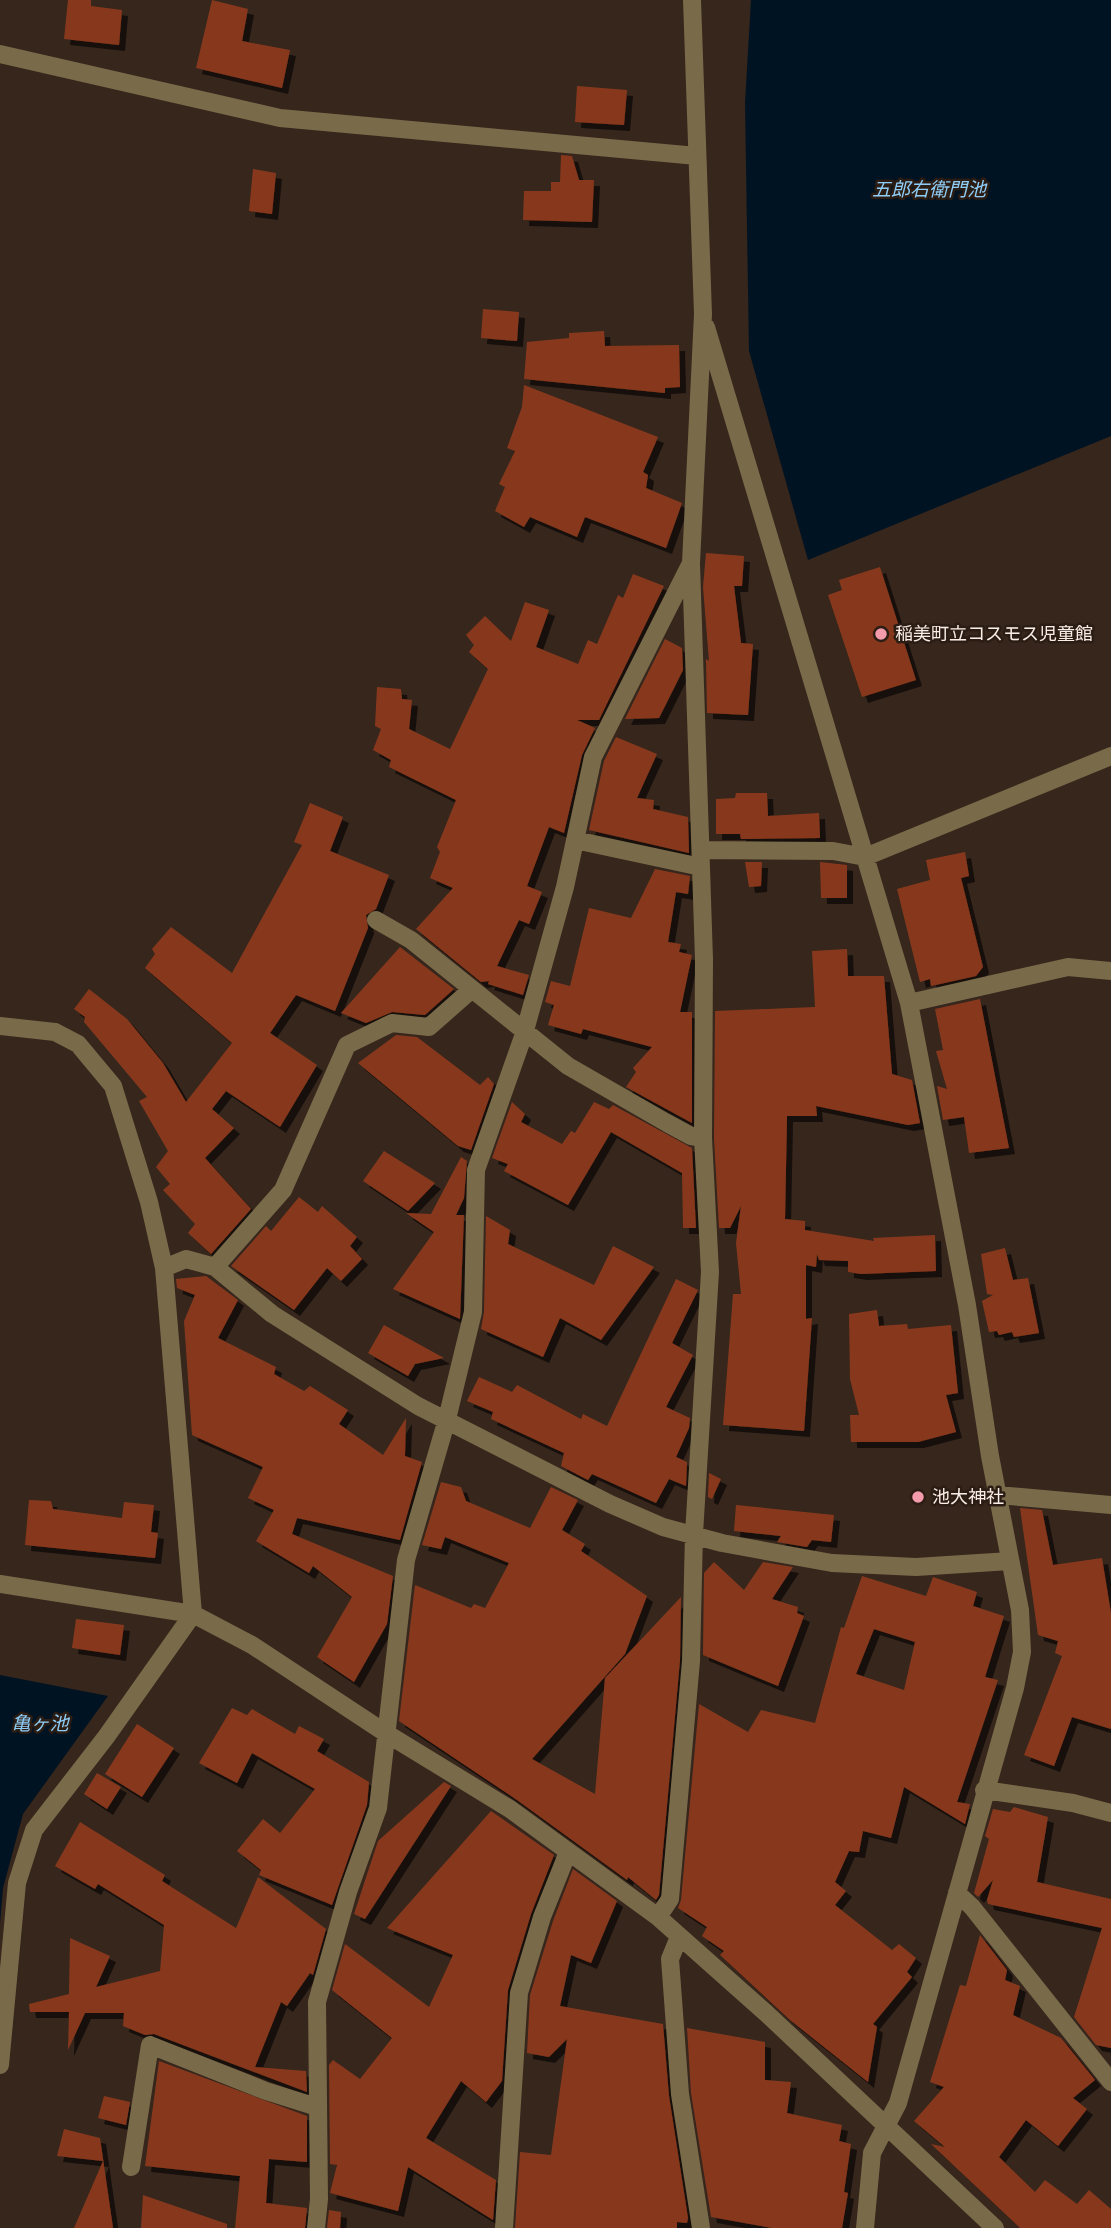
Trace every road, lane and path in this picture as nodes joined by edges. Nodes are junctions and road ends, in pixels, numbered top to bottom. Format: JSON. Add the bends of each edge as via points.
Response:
{"nodes":[{"id":1,"x":692,"y":0,"type":"edge"},
{"id":2,"x":0,"y":54,"type":"edge"},
{"id":3,"x":697,"y":156,"type":"junction"},
{"id":4,"x":702,"y":314,"type":"junction"},
{"id":5,"x":691,"y":563,"type":"junction"},
{"id":6,"x":1111,"y":756,"type":"edge"},
{"id":7,"x":575,"y":840,"type":"junction"},
{"id":8,"x":865,"y":857,"type":"junction"},
{"id":9,"x":701,"y":858,"type":"junction"},
{"id":10,"x":376,"y":920,"type":"dead end"},
{"id":11,"x":1111,"y":971,"type":"edge"},
{"id":12,"x":471,"y":990,"type":"junction"},
{"id":13,"x":909,"y":1003,"type":"junction"},
{"id":14,"x":0,"y":1026,"type":"edge"},
{"id":15,"x":524,"y":1034,"type":"junction"},
{"id":16,"x":703,"y":1138,"type":"junction"},
{"id":17,"x":215,"y":1267,"type":"junction"},
{"id":18,"x":164,"y":1268,"type":"junction"},
{"id":19,"x":447,"y":1419,"type":"junction"},
{"id":20,"x":998,"y":1495,"type":"junction"},
{"id":21,"x":1111,"y":1505,"type":"edge"},
{"id":22,"x":694,"y":1534,"type":"junction"},
{"id":23,"x":1010,"y":1561,"type":"junction"},
{"id":24,"x":0,"y":1584,"type":"edge"},
{"id":25,"x":193,"y":1614,"type":"junction"},
{"id":26,"x":384,"y":1732,"type":"junction"},
{"id":27,"x":984,"y":1790,"type":"junction"},
{"id":28,"x":1111,"y":1812,"type":"edge"},
{"id":29,"x":568,"y":1852,"type":"junction"},
{"id":30,"x":957,"y":1894,"type":"junction"},
{"id":31,"x":658,"y":1917,"type":"junction"},
{"id":32,"x":679,"y":1937,"type":"junction"},
{"id":33,"x":0,"y":2065,"type":"edge"},
{"id":34,"x":1111,"y":2082,"type":"edge"},
{"id":35,"x":317,"y":2108,"type":"junction"},
{"id":36,"x":885,"y":2125,"type":"junction"},
{"id":37,"x":131,"y":2167,"type":"dead end"},
{"id":38,"x":316,"y":2228,"type":"edge"},
{"id":39,"x":504,"y":2228,"type":"edge"},
{"id":40,"x":701,"y":2228,"type":"edge"},
{"id":41,"x":865,"y":2228,"type":"edge"},
{"id":42,"x":995,"y":2228,"type":"edge"}],
"edges":[{"from":1,"to":3,"type":"street"},
{"from":2,"to":3,"type":"street","via":[[280,118]]},
{"from":3,"to":4,"type":"street"},
{"from":4,"to":5,"type":"street"},
{"from":4,"to":8,"type":"street"},
{"from":5,"to":7,"type":"street","via":[[593,757]]},
{"from":5,"to":9,"type":"street"},
{"from":6,"to":8,"type":"street"},
{"from":7,"to":9,"type":"street"},
{"from":7,"to":15,"type":"street"},
{"from":8,"to":9,"type":"street","via":[[833,851]]},
{"from":8,"to":13,"type":"street"},
{"from":9,"to":16,"type":"street"},
{"from":10,"to":12,"type":"street","via":[[411,940]]},
{"from":11,"to":13,"type":"street","via":[[1068,967]]},
{"from":12,"to":15,"type":"street"},
{"from":12,"to":17,"type":"street","via":[[429,1027],[392,1023],[347,1045],[283,1190]]},
{"from":13,"to":20,"type":"street"},
{"from":14,"to":18,"type":"street","via":[[55,1032],[78,1044],[113,1086]]},
{"from":15,"to":16,"type":"street","via":[[568,1066],[667,1124]]},
{"from":15,"to":19,"type":"street","via":[[476,1170],[473,1312]]},
{"from":16,"to":22,"type":"street","via":[[710,1272]]},
{"from":17,"to":18,"type":"street","via":[[187,1259]]},
{"from":17,"to":19,"type":"street","via":[[272,1314],[418,1406]]},
{"from":18,"to":25,"type":"street"},
{"from":19,"to":22,"type":"street","via":[[610,1504],[663,1527]]},
{"from":19,"to":26,"type":"street","via":[[406,1560]]},
{"from":20,"to":21,"type":"street"},
{"from":20,"to":23,"type":"street"},
{"from":22,"to":23,"type":"street","via":[[832,1563],[916,1567]]},
{"from":22,"to":31,"type":"street","via":[[691,1661],[670,1899]]},
{"from":23,"to":27,"type":"street","via":[[1020,1610],[1022,1653]]},
{"from":24,"to":25,"type":"street"},
{"from":25,"to":26,"type":"street","via":[[252,1645]]},
{"from":25,"to":33,"type":"street","via":[[34,1830],[17,1883]]},
{"from":26,"to":29,"type":"street","via":[[510,1809]]},
{"from":26,"to":35,"type":"street","via":[[378,1808],[348,1892],[317,2003]]},
{"from":27,"to":28,"type":"street"},
{"from":27,"to":30,"type":"street"},
{"from":29,"to":31,"type":"street"},
{"from":29,"to":39,"type":"street","via":[[519,1993]]},
{"from":30,"to":34,"type":"street"},
{"from":30,"to":36,"type":"street","via":[[898,2103]]},
{"from":31,"to":32,"type":"street"},
{"from":32,"to":36,"type":"street"},
{"from":32,"to":40,"type":"street","via":[[670,1959],[680,2094]]},
{"from":35,"to":37,"type":"street","via":[[150,2045]]},
{"from":35,"to":38,"type":"street"},
{"from":36,"to":41,"type":"street","via":[[872,2153]]},
{"from":36,"to":42,"type":"street"}]}
